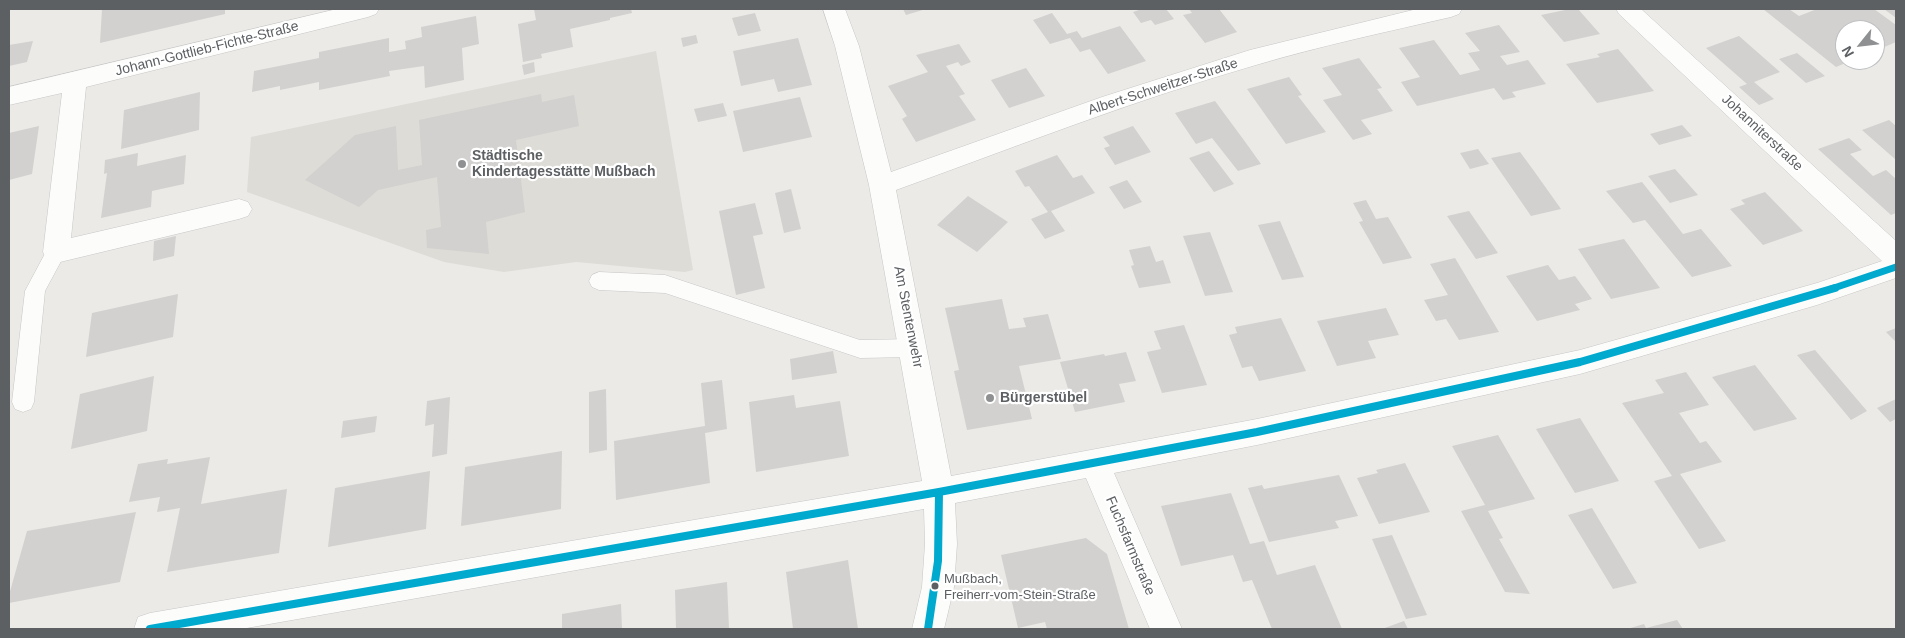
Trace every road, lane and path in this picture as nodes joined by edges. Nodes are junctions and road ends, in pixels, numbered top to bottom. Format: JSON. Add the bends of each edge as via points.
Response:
{"nodes":[{"id":1,"x":368,"y":9,"type":"edge"},
{"id":2,"x":834,"y":9,"type":"edge"},
{"id":3,"x":1451,"y":9,"type":"edge"},
{"id":4,"x":1627,"y":9,"type":"edge"},
{"id":5,"x":75,"y":81,"type":"junction"},
{"id":6,"x":9,"y":96,"type":"edge"},
{"id":7,"x":882,"y":185,"type":"junction"},
{"id":8,"x":239,"y":209,"type":"dead end"},
{"id":9,"x":56,"y":252,"type":"junction"},
{"id":10,"x":1896,"y":257,"type":"edge"},
{"id":11,"x":1896,"y":267,"type":"edge"},
{"id":12,"x":599,"y":281,"type":"dead end"},
{"id":13,"x":914,"y":348,"type":"junction"},
{"id":14,"x":23,"y":402,"type":"dead end"},
{"id":15,"x":1095,"y":463,"type":"junction"},
{"id":16,"x":939,"y":492,"type":"junction"},
{"id":17,"x":278,"y":618,"type":"edge"},
{"id":18,"x":150,"y":629,"type":"edge"},
{"id":19,"x":928,"y":629,"type":"edge"},
{"id":20,"x":1166,"y":629,"type":"edge"}],
"edges":[{"from":1,"to":5,"type":"street","name":"Johann-Gottlieb-Fichte-Straße"},
{"from":2,"to":7,"type":"street","name":"Am Stentenwehr","via":[[847,46]]},
{"from":3,"to":7,"type":"street","name":"Albert-Schweitzer-Straße","via":[[1250,58],[1043,126]]},
{"from":4,"to":10,"type":"street","name":"Johanniterstraße"},
{"from":5,"to":6,"type":"street","name":"Johann-Gottlieb-Fichte-Straße"},
{"from":5,"to":9,"type":"street"},
{"from":7,"to":13,"type":"street","name":"Am Stentenwehr"},
{"from":8,"to":9,"type":"street"},
{"from":9,"to":14,"type":"lane","via":[[35,291]]},
{"from":11,"to":15,"type":"street","via":[[1808,297],[1580,362],[1257,432]]},
{"from":12,"to":13,"type":"lane","via":[[665,284],[860,349]]},
{"from":13,"to":16,"type":"street","name":"Am Stentenwehr"},
{"from":15,"to":16,"type":"street"},
{"from":15,"to":20,"type":"street","name":"Fuchsfarmstraße"},
{"from":16,"to":17,"type":"street"},
{"from":16,"to":19,"type":"street","name":"Am Stentenwehr","via":[[941,544],[938,587]]},
{"from":17,"to":18,"type":"street"}]}
